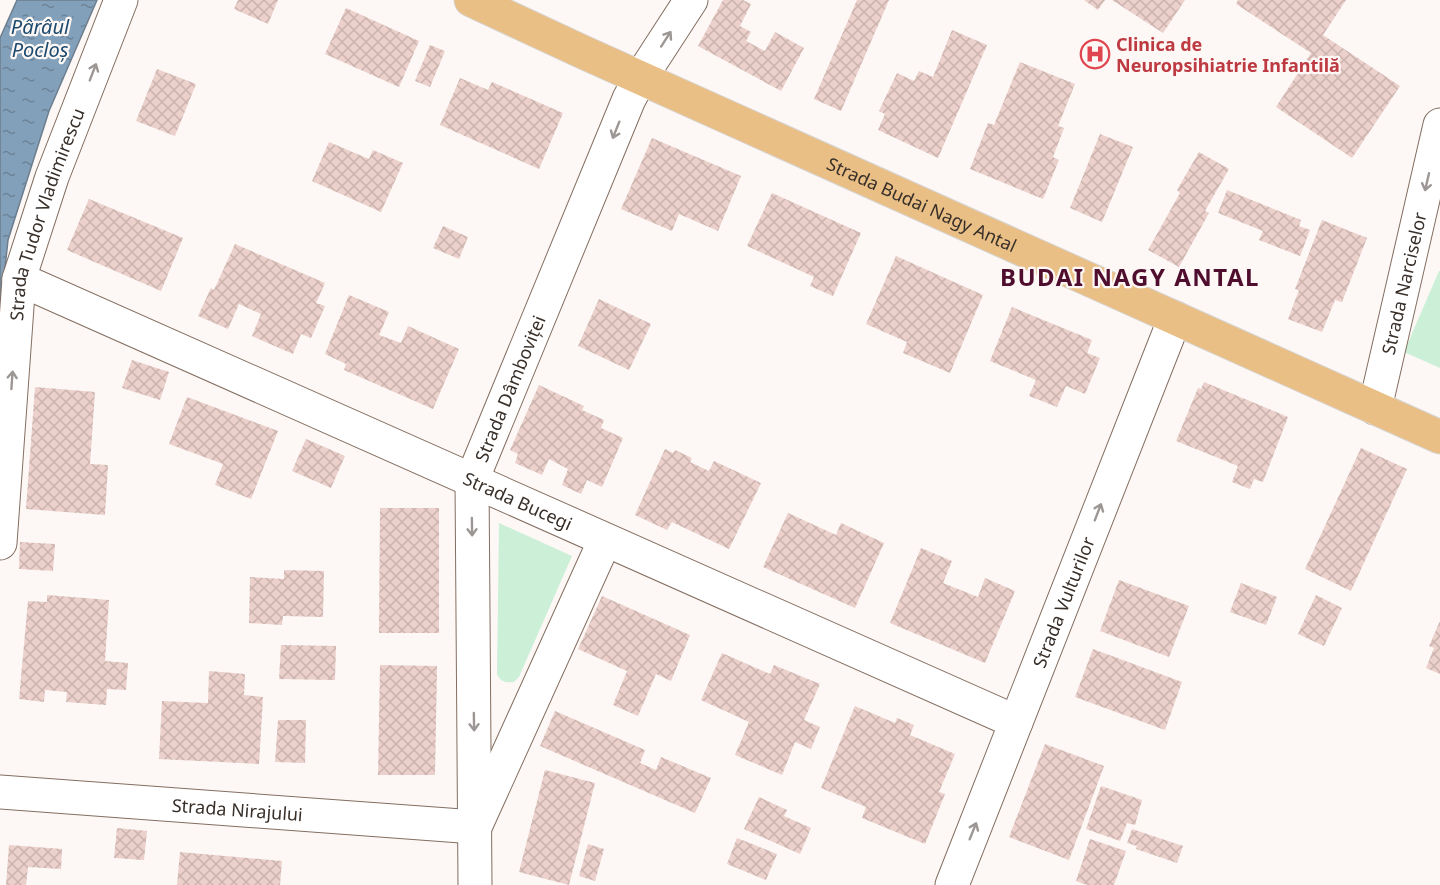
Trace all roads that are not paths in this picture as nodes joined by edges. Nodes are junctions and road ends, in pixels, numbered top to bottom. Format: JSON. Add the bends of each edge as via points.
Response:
{"nodes":[{"id":1,"x":122,"y":0,"type":"edge"},
{"id":2,"x":471,"y":0,"type":"edge"},
{"id":3,"x":690,"y":0,"type":"edge"},
{"id":4,"x":641,"y":77,"type":"junction"},
{"id":5,"x":1440,"y":125,"type":"edge"},
{"id":6,"x":20,"y":279,"type":"junction"},
{"id":7,"x":1175,"y":318,"type":"junction"},
{"id":8,"x":1375,"y":408,"type":"junction"},
{"id":9,"x":1440,"y":437,"type":"edge"},
{"id":10,"x":472,"y":480,"type":"junction"},
{"id":11,"x":605,"y":540,"type":"junction"},
{"id":12,"x":0,"y":543,"type":"edge"},
{"id":13,"x":1016,"y":722,"type":"junction"},
{"id":14,"x":0,"y":792,"type":"edge"},
{"id":15,"x":475,"y":827,"type":"junction"},
{"id":16,"x":475,"y":885,"type":"edge"},
{"id":17,"x":952,"y":885,"type":"edge"}],
"edges":[{"from":6,"to":1,"type":"street","name":"Strada Tudor Vladimirescu","one_way":true,"via":[[52,177]]},
{"from":2,"to":4,"type":"main road","name":"Strada Budai Nagy Antal"},
{"from":4,"to":3,"type":"street","name":"Strada Dâmboviței","one_way":true},
{"from":4,"to":7,"type":"main road","name":"Strada Budai Nagy Antal"},
{"from":4,"to":10,"type":"street","name":"Strada Dâmboviței","one_way":true},
{"from":5,"to":8,"type":"street","name":"Strada Narciselor","one_way":true},
{"from":6,"to":10,"type":"street","name":"Strada Bucegi"},
{"from":12,"to":6,"type":"street","name":"Strada Tudor Vladimirescu","one_way":true},
{"from":7,"to":8,"type":"main road","name":"Strada Budai Nagy Antal"},
{"from":13,"to":7,"type":"street","name":"Strada Vulturilor","one_way":true},
{"from":8,"to":9,"type":"main road","name":"Strada Budai Nagy Antal"},
{"from":10,"to":11,"type":"street","name":"Strada Bucegi"},
{"from":10,"to":15,"type":"street","name":"Strada Dâmboviței","one_way":true},
{"from":11,"to":13,"type":"street","name":"Strada Bucegi"},
{"from":11,"to":15,"type":"street","name":"Strada Dâmboviței"},
{"from":17,"to":13,"type":"street","name":"Strada Vulturilor","one_way":true},
{"from":14,"to":15,"type":"street","name":"Strada Nirajului"},
{"from":15,"to":16,"type":"street","name":"Strada Dâmboviței"}]}
